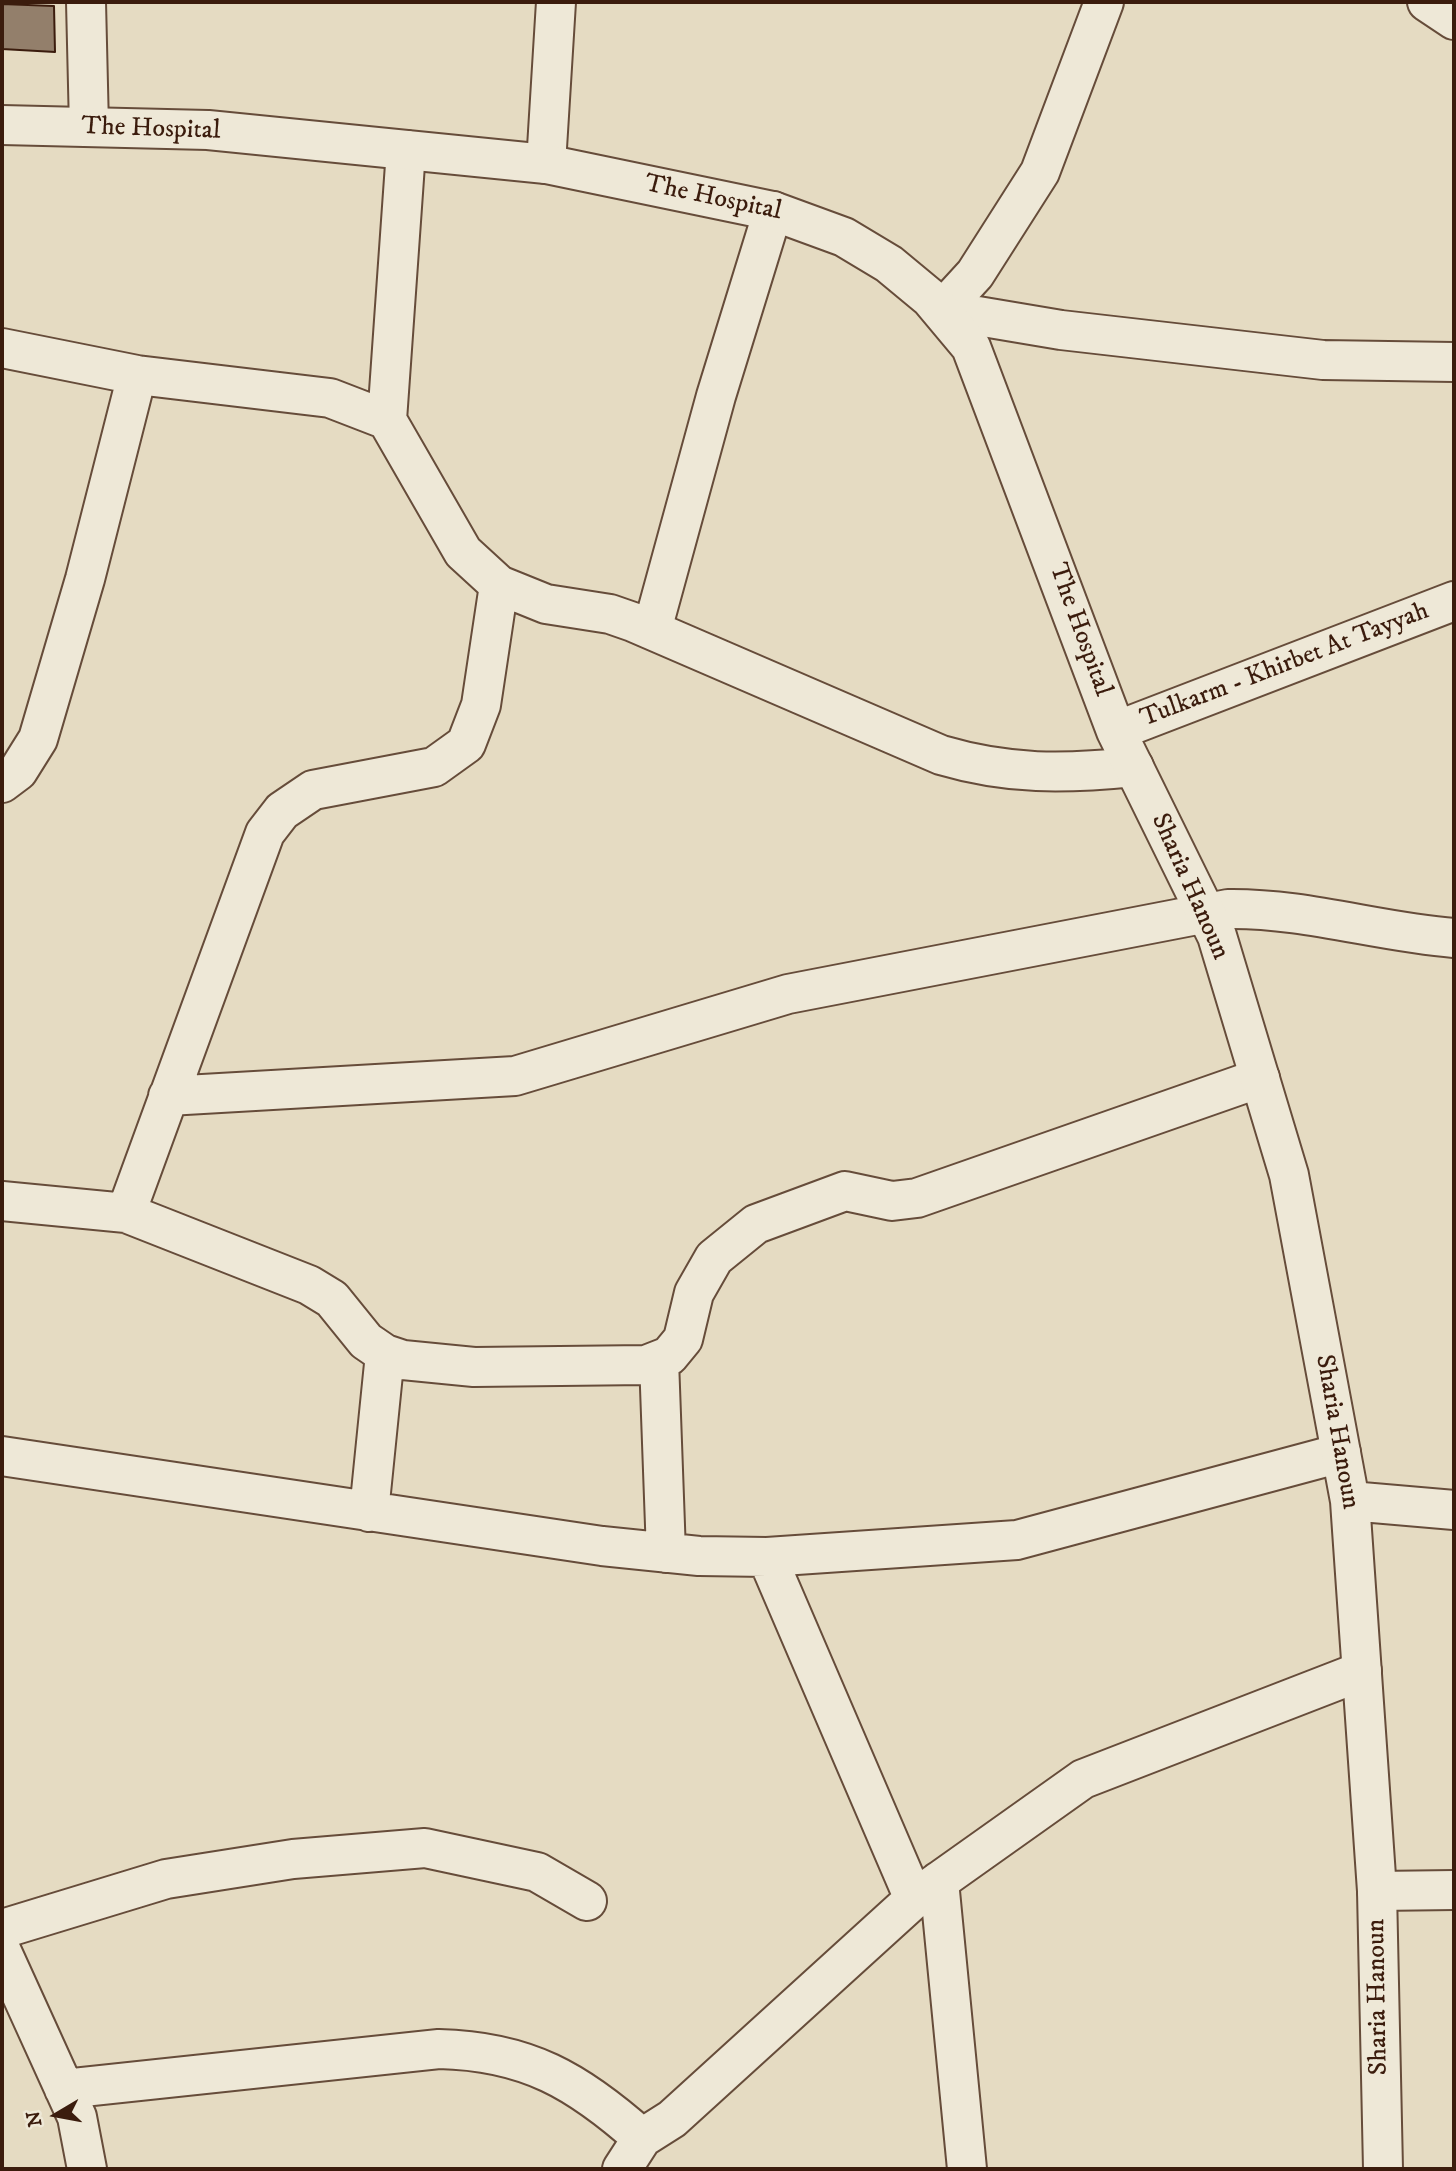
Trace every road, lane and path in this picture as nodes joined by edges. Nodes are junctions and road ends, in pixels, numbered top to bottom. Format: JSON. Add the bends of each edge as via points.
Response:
{"nodes":[{"id":1,"x":86,"y":2,"type":"edge"},
{"id":2,"x":556,"y":2,"type":"edge"},
{"id":3,"x":1427,"y":2,"type":"edge"},
{"id":4,"x":1095,"y":5,"type":"edge"},
{"id":5,"x":1454,"y":20,"type":"edge"},
{"id":6,"x":2,"y":125,"type":"edge"},
{"id":7,"x":89,"y":127,"type":"junction"},
{"id":8,"x":406,"y":150,"type":"junction"},
{"id":9,"x":546,"y":164,"type":"junction"},
{"id":10,"x":773,"y":211,"type":"junction"},
{"id":11,"x":942,"y":310,"type":"junction"},
{"id":12,"x":2,"y":348,"type":"edge"},
{"id":13,"x":1454,"y":362,"type":"edge"},
{"id":14,"x":137,"y":376,"type":"junction"},
{"id":15,"x":387,"y":420,"type":"junction"},
{"id":16,"x":499,"y":585,"type":"junction"},
{"id":17,"x":1454,"y":601,"type":"edge"},
{"id":18,"x":656,"y":615,"type":"junction"},
{"id":19,"x":1116,"y":731,"type":"junction"},
{"id":20,"x":1134,"y":767,"type":"junction"},
{"id":21,"x":2,"y":783,"type":"edge"},
{"id":22,"x":1205,"y":913,"type":"junction"},
{"id":23,"x":1454,"y":939,"type":"edge"},
{"id":24,"x":1260,"y":1078,"type":"junction"},
{"id":25,"x":169,"y":1096,"type":"junction"},
{"id":26,"x":2,"y":1200,"type":"edge"},
{"id":27,"x":126,"y":1213,"type":"junction"},
{"id":28,"x":385,"y":1354,"type":"junction"},
{"id":29,"x":659,"y":1360,"type":"junction"},
{"id":30,"x":1341,"y":1453,"type":"junction"},
{"id":31,"x":2,"y":1456,"type":"edge"},
{"id":32,"x":1350,"y":1501,"type":"junction"},
{"id":33,"x":1454,"y":1510,"type":"edge"},
{"id":34,"x":369,"y":1512,"type":"junction"},
{"id":35,"x":666,"y":1553,"type":"junction"},
{"id":36,"x":767,"y":1557,"type":"junction"},
{"id":37,"x":1362,"y":1671,"type":"junction"},
{"id":38,"x":927,"y":1890,"type":"junction"},
{"id":39,"x":1377,"y":1891,"type":"junction"},
{"id":40,"x":1454,"y":1891,"type":"edge"},
{"id":41,"x":587,"y":1901,"type":"dead end"},
{"id":42,"x":2,"y":1929,"type":"edge"},
{"id":43,"x":2,"y":1952,"type":"edge"},
{"id":44,"x":64,"y":2089,"type":"junction"},
{"id":45,"x":632,"y":2154,"type":"edge"},
{"id":46,"x":87,"y":2169,"type":"edge"},
{"id":47,"x":967,"y":2169,"type":"edge"},
{"id":48,"x":1383,"y":2169,"type":"edge"}],
"edges":[{"from":1,"to":7,"type":"street"},
{"from":2,"to":9,"type":"street"},
{"from":3,"to":5,"type":"street"},
{"from":4,"to":11,"type":"street","via":[[1040,172],[975,274]]},
{"from":6,"to":7,"type":"street","name":"The Hospital"},
{"from":7,"to":8,"type":"street","name":"The Hospital","via":[[208,130]]},
{"from":8,"to":9,"type":"street","name":"The Hospital"},
{"from":8,"to":15,"type":"street"},
{"from":9,"to":10,"type":"street","name":"The Hospital"},
{"from":10,"to":11,"type":"street","name":"The Hospital","via":[[860,245]]},
{"from":10,"to":18,"type":"street"},
{"from":11,"to":13,"type":"street","via":[[1061,330],[1323,360]]},
{"from":11,"to":19,"type":"street","name":"The Hospital","via":[[971,347]]},
{"from":12,"to":14,"type":"street"},
{"from":14,"to":15,"type":"street","via":[[330,398]]},
{"from":14,"to":21,"type":"street","via":[[38,740],[18,771]]},
{"from":15,"to":16,"type":"street","via":[[463,552]]},
{"from":16,"to":18,"type":"street","via":[[546,604],[610,614]]},
{"from":16,"to":25,"type":"street","via":[[481,705],[467,744],[434,767],[313,790],[282,811],[265,833]]},
{"from":17,"to":19,"type":"street","name":"Tulkarm - Khirbet At Tayyah"},
{"from":18,"to":20,"type":"street","via":[[692,648],[941,755],[977,765],[1054,774]]},
{"from":19,"to":20,"type":"street","name":"Sharia Hanoun"},
{"from":20,"to":22,"type":"street","name":"Sharia Hanoun"},
{"from":22,"to":23,"type":"street","via":[[1267,908]]},
{"from":22,"to":24,"type":"street","name":"Sharia Hanoun","via":[[1217,936]]},
{"from":22,"to":25,"type":"street","via":[[788,993],[515,1076]]},
{"from":24,"to":29,"type":"street","via":[[917,1198],[892,1201],[845,1191],[756,1224],[713,1258],[694,1293],[683,1339],[669,1356]]},
{"from":24,"to":30,"type":"street","name":"Sharia Hanoun","via":[[1289,1175]]},
{"from":25,"to":27,"type":"street"},
{"from":26,"to":27,"type":"street"},
{"from":27,"to":28,"type":"street","via":[[309,1284],[332,1299],[366,1341]]},
{"from":28,"to":29,"type":"street","via":[[474,1367],[646,1365]]},
{"from":28,"to":34,"type":"street"},
{"from":29,"to":35,"type":"street"},
{"from":30,"to":32,"type":"street","name":"Sharia Hanoun"},
{"from":30,"to":36,"type":"street","via":[[1017,1540]]},
{"from":31,"to":34,"type":"street"},
{"from":32,"to":33,"type":"street"},
{"from":32,"to":37,"type":"street","name":"Sharia Hanoun"},
{"from":34,"to":35,"type":"street"},
{"from":35,"to":36,"type":"street"},
{"from":36,"to":38,"type":"street"},
{"from":37,"to":38,"type":"street","via":[[1083,1779]]},
{"from":37,"to":39,"type":"street","name":"Sharia Hanoun"},
{"from":38,"to":45,"type":"street"},
{"from":38,"to":47,"type":"street"},
{"from":39,"to":40,"type":"street"},
{"from":39,"to":48,"type":"street","name":"Sharia Hanoun"},
{"from":41,"to":42,"type":"street","via":[[537,1871],[425,1848],[293,1859],[166,1880]]},
{"from":43,"to":44,"type":"street"},
{"from":44,"to":45,"type":"street","via":[[439,2049],[472,2050],[536,2065],[595,2098]]},
{"from":44,"to":46,"type":"street","via":[[77,2117]]}]}
